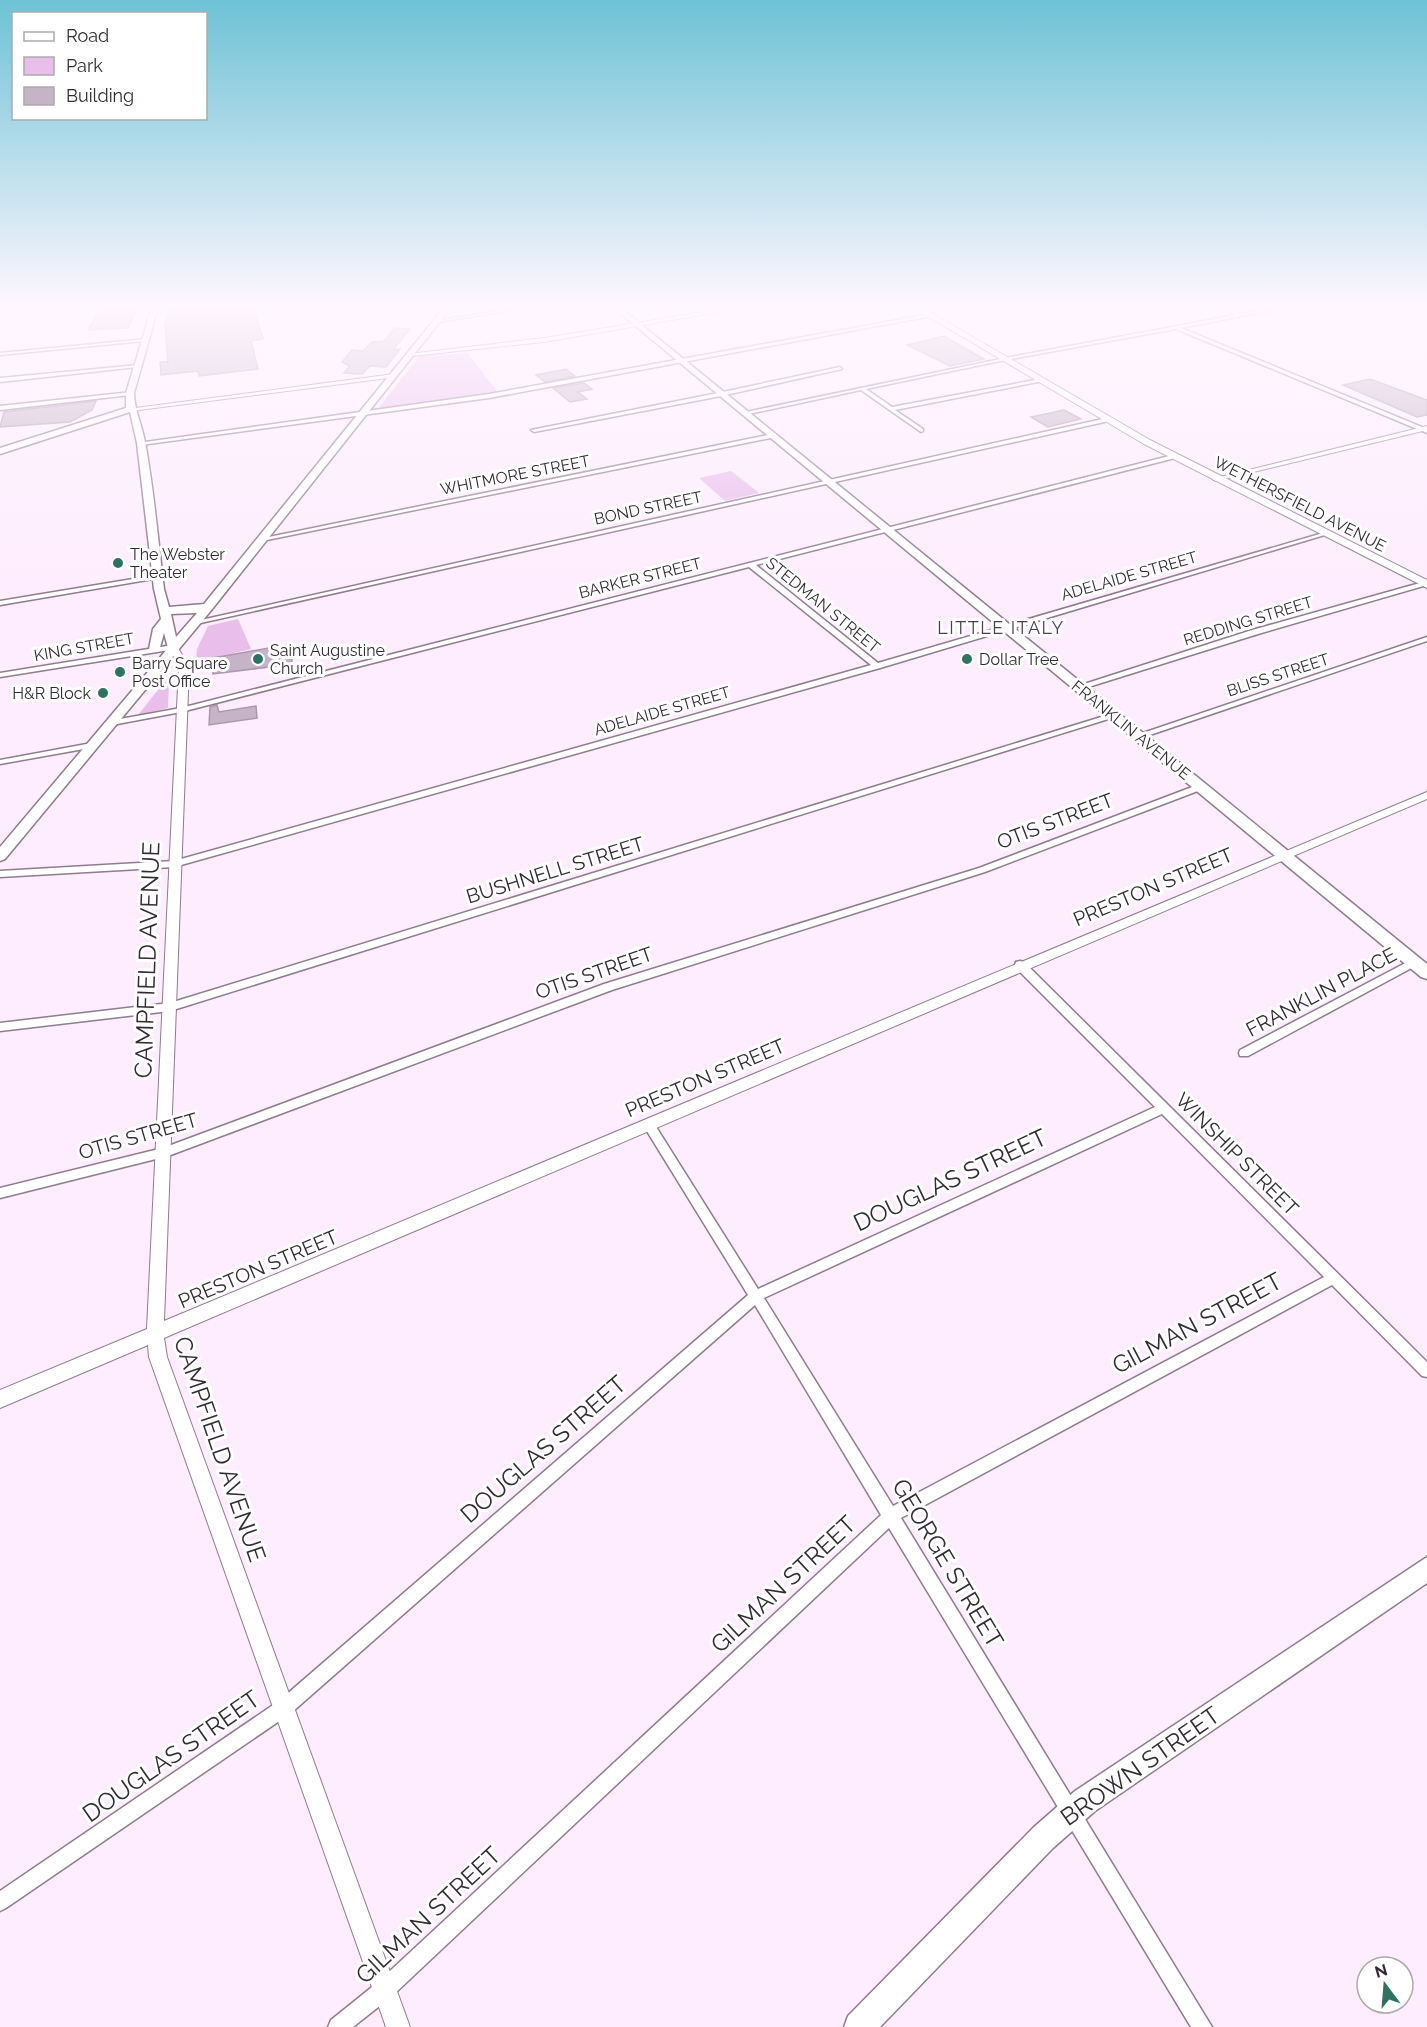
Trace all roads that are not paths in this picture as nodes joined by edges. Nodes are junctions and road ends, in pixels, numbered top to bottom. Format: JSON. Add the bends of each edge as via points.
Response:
{"nodes":[{"id":1,"x":82,"y":399,"type":"edge"},
{"id":2,"x":130,"y":399,"type":"edge"},
{"id":3,"x":214,"y":399,"type":"edge"},
{"id":4,"x":376,"y":399,"type":"edge"},
{"id":5,"x":470,"y":399,"type":"edge"},
{"id":6,"x":692,"y":399,"type":"edge"},
{"id":7,"x":727,"y":399,"type":"edge"},
{"id":8,"x":813,"y":399,"type":"edge"},
{"id":9,"x":876,"y":399,"type":"edge"},
{"id":10,"x":946,"y":399,"type":"edge"},
{"id":11,"x":1070,"y":399,"type":"edge"},
{"id":12,"x":1350,"y":399,"type":"edge"},
{"id":13,"x":0,"y":408,"type":"edge"},
{"id":14,"x":131,"y":409,"type":"junction"},
{"id":15,"x":891,"y":409,"type":"junction"},
{"id":16,"x":744,"y":412,"type":"junction"},
{"id":17,"x":364,"y":413,"type":"junction"},
{"id":18,"x":1107,"y":420,"type":"junction"},
{"id":19,"x":534,"y":430,"type":"dead end"},
{"id":20,"x":921,"y":430,"type":"dead end"},
{"id":21,"x":1426,"y":430,"type":"edge"},
{"id":22,"x":773,"y":436,"type":"junction"},
{"id":23,"x":141,"y":443,"type":"junction"},
{"id":24,"x":0,"y":451,"type":"edge"},
{"id":25,"x":1173,"y":457,"type":"junction"},
{"id":26,"x":1216,"y":479,"type":"junction"},
{"id":27,"x":828,"y":482,"type":"junction"},
{"id":28,"x":887,"y":530,"type":"junction"},
{"id":29,"x":1325,"y":534,"type":"junction"},
{"id":30,"x":262,"y":539,"type":"junction"},
{"id":31,"x":751,"y":565,"type":"junction"},
{"id":32,"x":157,"y":577,"type":"junction"},
{"id":33,"x":1426,"y":584,"type":"edge"},
{"id":34,"x":0,"y":603,"type":"edge"},
{"id":35,"x":209,"y":606,"type":"junction"},
{"id":36,"x":165,"y":616,"type":"junction"},
{"id":37,"x":196,"y":622,"type":"junction"},
{"id":38,"x":1006,"y":628,"type":"junction"},
{"id":39,"x":1427,"y":639,"type":"edge"},
{"id":40,"x":173,"y":647,"type":"junction"},
{"id":41,"x":155,"y":649,"type":"junction"},
{"id":42,"x":877,"y":666,"type":"junction"},
{"id":43,"x":0,"y":675,"type":"edge"},
{"id":44,"x":1079,"y":687,"type":"junction"},
{"id":45,"x":181,"y":710,"type":"junction"},
{"id":46,"x":1114,"y":716,"type":"junction"},
{"id":47,"x":112,"y":723,"type":"junction"},
{"id":48,"x":1138,"y":736,"type":"junction"},
{"id":49,"x":92,"y":745,"type":"junction"},
{"id":50,"x":0,"y":762,"type":"edge"},
{"id":51,"x":1200,"y":787,"type":"junction"},
{"id":52,"x":1427,"y":795,"type":"edge"},
{"id":53,"x":1284,"y":855,"type":"junction"},
{"id":54,"x":0,"y":856,"type":"edge"},
{"id":55,"x":174,"y":864,"type":"junction"},
{"id":56,"x":0,"y":874,"type":"edge"},
{"id":57,"x":1020,"y":965,"type":"junction"},
{"id":58,"x":1421,"y":968,"type":"edge"},
{"id":59,"x":170,"y":1007,"type":"junction"},
{"id":60,"x":0,"y":1027,"type":"edge"},
{"id":61,"x":1244,"y":1053,"type":"dead end"},
{"id":62,"x":1164,"y":1108,"type":"junction"},
{"id":63,"x":649,"y":1125,"type":"junction"},
{"id":64,"x":164,"y":1153,"type":"junction"},
{"id":65,"x":0,"y":1193,"type":"edge"},
{"id":66,"x":1333,"y":1278,"type":"junction"},
{"id":67,"x":756,"y":1296,"type":"junction"},
{"id":68,"x":155,"y":1335,"type":"junction"},
{"id":69,"x":1427,"y":1371,"type":"edge"},
{"id":70,"x":0,"y":1400,"type":"edge"},
{"id":71,"x":892,"y":1515,"type":"junction"},
{"id":72,"x":1427,"y":1569,"type":"edge"},
{"id":73,"x":285,"y":1707,"type":"junction"},
{"id":74,"x":1070,"y":1814,"type":"junction"},
{"id":75,"x":0,"y":1902,"type":"edge"},
{"id":76,"x":384,"y":1990,"type":"junction"},
{"id":77,"x":338,"y":2027,"type":"edge"},
{"id":78,"x":398,"y":2027,"type":"edge"},
{"id":79,"x":859,"y":2027,"type":"edge"},
{"id":80,"x":1202,"y":2027,"type":"edge"}],
"edges":[{"from":1,"to":13,"type":"street"},
{"from":2,"to":14,"type":"main road"},
{"from":3,"to":14,"type":"street"},
{"from":4,"to":17,"type":"main road"},
{"from":5,"to":17,"type":"street"},
{"from":6,"to":19,"type":"street"},
{"from":7,"to":16,"type":"main road","name":"FRANKLIN AVENUE"},
{"from":8,"to":16,"type":"street"},
{"from":9,"to":15,"type":"street"},
{"from":10,"to":15,"type":"street"},
{"from":11,"to":18,"type":"main road","name":"WETHERSFIELD AVENUE"},
{"from":12,"to":21,"type":"street"},
{"from":14,"to":23,"type":"main road"},
{"from":14,"to":24,"type":"main road"},
{"from":15,"to":20,"type":"street"},
{"from":16,"to":22,"type":"main road","name":"FRANKLIN AVENUE"},
{"from":17,"to":23,"type":"street"},
{"from":17,"to":30,"type":"main road"},
{"from":18,"to":25,"type":"main road","name":"WETHERSFIELD AVENUE"},
{"from":18,"to":27,"type":"street","name":"BOND STREET"},
{"from":21,"to":26,"type":"street"},
{"from":22,"to":27,"type":"main road","name":"FRANKLIN AVENUE"},
{"from":22,"to":30,"type":"street","name":"WHITMORE STREET"},
{"from":23,"to":32,"type":"main road"},
{"from":25,"to":26,"type":"main road","name":"WETHERSFIELD AVENUE"},
{"from":25,"to":28,"type":"street","name":"BARKER STREET"},
{"from":26,"to":29,"type":"main road","name":"WETHERSFIELD AVENUE"},
{"from":27,"to":28,"type":"main road","name":"FRANKLIN AVENUE"},
{"from":27,"to":37,"type":"street","name":"BOND STREET"},
{"from":28,"to":31,"type":"street","name":"BARKER STREET"},
{"from":28,"to":38,"type":"main road","name":"FRANKLIN AVENUE"},
{"from":29,"to":33,"type":"main road","name":"WETHERSFIELD AVENUE"},
{"from":29,"to":38,"type":"street","name":"ADELAIDE STREET"},
{"from":30,"to":35,"type":"main road"},
{"from":31,"to":42,"type":"street","name":"STEDMAN STREET"},
{"from":31,"to":45,"type":"street","name":"BARKER STREET"},
{"from":32,"to":34,"type":"street"},
{"from":32,"to":36,"type":"main road"},
{"from":33,"to":44,"type":"street","name":"REDDING STREET"},
{"from":35,"to":36,"type":"main road"},
{"from":35,"to":37,"type":"main road"},
{"from":36,"to":40,"type":"main road"},
{"from":36,"to":41,"type":"main road"},
{"from":37,"to":40,"type":"main road"},
{"from":38,"to":42,"type":"street","name":"ADELAIDE STREET"},
{"from":38,"to":44,"type":"main road","name":"FRANKLIN AVENUE"},
{"from":39,"to":48,"type":"street","name":"BLISS STREET"},
{"from":40,"to":41,"type":"street","name":"KING STREET"},
{"from":40,"to":45,"type":"street","name":"CAMPFIELD AVENUE","via":[[183,666]]},
{"from":40,"to":47,"type":"main road"},
{"from":41,"to":43,"type":"street","name":"KING STREET"},
{"from":42,"to":55,"type":"street","name":"ADELAIDE STREET"},
{"from":44,"to":46,"type":"main road","name":"FRANKLIN AVENUE"},
{"from":45,"to":47,"type":"street","name":"BARKER STREET"},
{"from":45,"to":55,"type":"street","name":"CAMPFIELD AVENUE"},
{"from":46,"to":48,"type":"main road","name":"FRANKLIN AVENUE"},
{"from":46,"to":59,"type":"street","name":"BUSHNELL STREET"},
{"from":47,"to":49,"type":"main road"},
{"from":48,"to":51,"type":"main road","name":"FRANKLIN AVENUE"},
{"from":49,"to":50,"type":"street"},
{"from":49,"to":54,"type":"main road"},
{"from":51,"to":53,"type":"main road","name":"FRANKLIN AVENUE"},
{"from":51,"to":64,"type":"street","name":"OTIS STREET","via":[[982,870],[608,987]]},
{"from":52,"to":53,"type":"street","name":"PRESTON STREET"},
{"from":53,"to":57,"type":"street","name":"PRESTON STREET"},
{"from":53,"to":58,"type":"main road","name":"FRANKLIN AVENUE"},
{"from":55,"to":56,"type":"street","name":"ADELAIDE STREET"},
{"from":55,"to":59,"type":"street","name":"CAMPFIELD AVENUE"},
{"from":57,"to":62,"type":"street","name":"WINSHIP STREET"},
{"from":57,"to":63,"type":"street","name":"PRESTON STREET"},
{"from":58,"to":61,"type":"street","name":"FRANKLIN PLACE"},
{"from":59,"to":60,"type":"street","name":"BUSHNELL STREET"},
{"from":59,"to":64,"type":"street","name":"CAMPFIELD AVENUE"},
{"from":62,"to":66,"type":"street","name":"WINSHIP STREET"},
{"from":62,"to":67,"type":"street","name":"DOUGLAS STREET"},
{"from":63,"to":67,"type":"street","name":"GEORGE STREET"},
{"from":63,"to":68,"type":"street","name":"PRESTON STREET"},
{"from":64,"to":65,"type":"street","name":"OTIS STREET"},
{"from":64,"to":68,"type":"street","name":"CAMPFIELD AVENUE"},
{"from":66,"to":69,"type":"street","name":"WINSHIP STREET"},
{"from":66,"to":71,"type":"street","name":"GILMAN STREET"},
{"from":67,"to":71,"type":"street","name":"GEORGE STREET"},
{"from":67,"to":73,"type":"street","name":"DOUGLAS STREET"},
{"from":68,"to":70,"type":"street","name":"PRESTON STREET"},
{"from":68,"to":73,"type":"street","name":"CAMPFIELD AVENUE","via":[[158,1357]]},
{"from":71,"to":74,"type":"street","name":"GEORGE STREET"},
{"from":71,"to":76,"type":"street","name":"GILMAN STREET"},
{"from":72,"to":74,"type":"main road","name":"BROWN STREET"},
{"from":73,"to":75,"type":"street","name":"DOUGLAS STREET"},
{"from":73,"to":76,"type":"street","name":"CAMPFIELD AVENUE"},
{"from":74,"to":79,"type":"main road","name":"BROWN STREET"},
{"from":74,"to":80,"type":"street","name":"GEORGE STREET"},
{"from":76,"to":77,"type":"street","name":"GILMAN STREET"},
{"from":76,"to":78,"type":"street","name":"CAMPFIELD AVENUE"}]}
